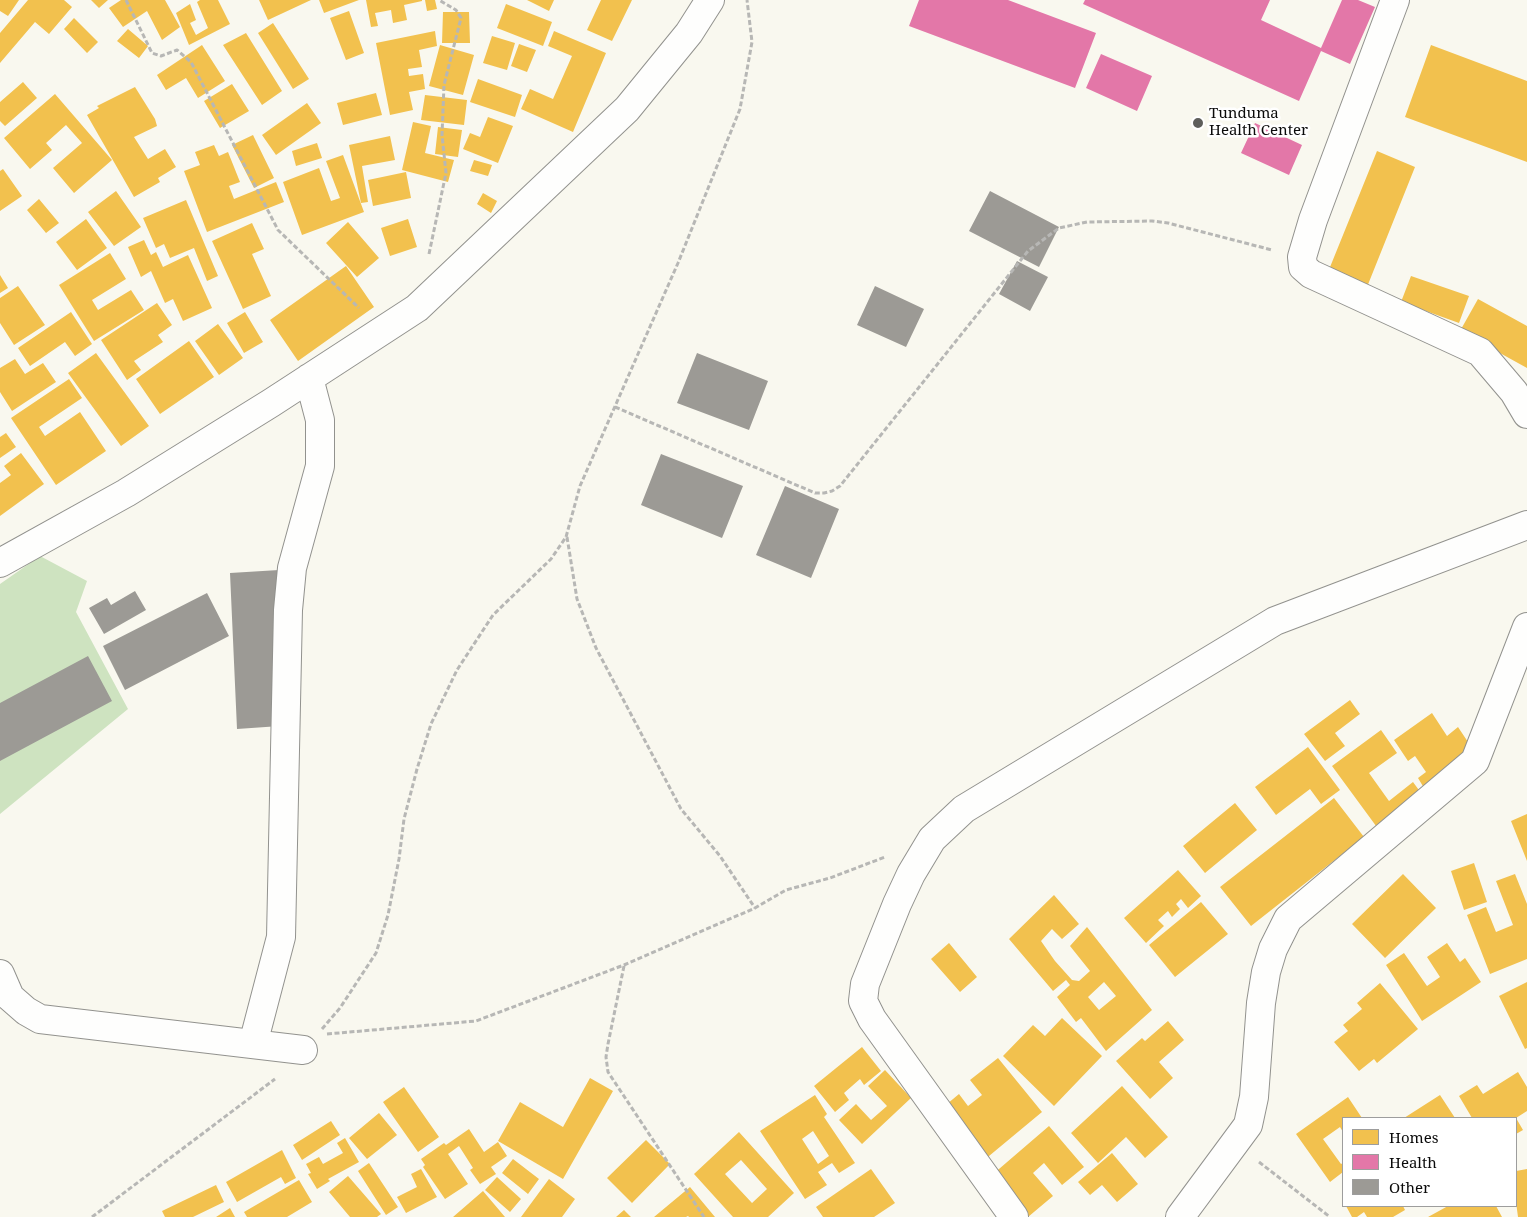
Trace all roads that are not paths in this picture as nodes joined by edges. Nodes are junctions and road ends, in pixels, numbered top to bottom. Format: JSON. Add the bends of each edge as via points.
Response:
{"nodes":[{"id":1,"x":710,"y":0,"type":"edge"},
{"id":2,"x":1395,"y":0,"type":"edge"},
{"id":3,"x":309,"y":378,"type":"junction"},
{"id":4,"x":1527,"y":414,"type":"edge"},
{"id":5,"x":1527,"y":525,"type":"edge"},
{"id":6,"x":0,"y":563,"type":"edge"},
{"id":7,"x":1527,"y":627,"type":"edge"},
{"id":8,"x":0,"y":974,"type":"edge"},
{"id":9,"x":310,"y":1042,"type":"road end"},
{"id":10,"x":253,"y":1044,"type":"junction"},
{"id":11,"x":1014,"y":1217,"type":"edge"},
{"id":12,"x":1180,"y":1217,"type":"edge"}],
"edges":[{"from":1,"to":3,"type":"street","via":[[689,33],[627,109],[417,308]]},
{"from":2,"to":4,"type":"street","via":[[1313,220],[1302,257],[1303,268],[1480,352],[1514,392]]},
{"from":3,"to":6,"type":"street","via":[[126,492]]},
{"from":3,"to":10,"type":"street","via":[[320,420],[320,466],[292,568],[288,610],[281,937]]},
{"from":5,"to":11,"type":"street","via":[[1275,621],[964,809],[932,839],[897,904],[865,984],[863,1001],[872,1019]]},
{"from":7,"to":12,"type":"street","via":[[1475,761],[1288,919],[1266,972],[1254,1097],[1248,1125]]},
{"from":8,"to":10,"type":"street","via":[[17,1005],[40,1019]]},
{"from":9,"to":10,"type":"street"}]}
